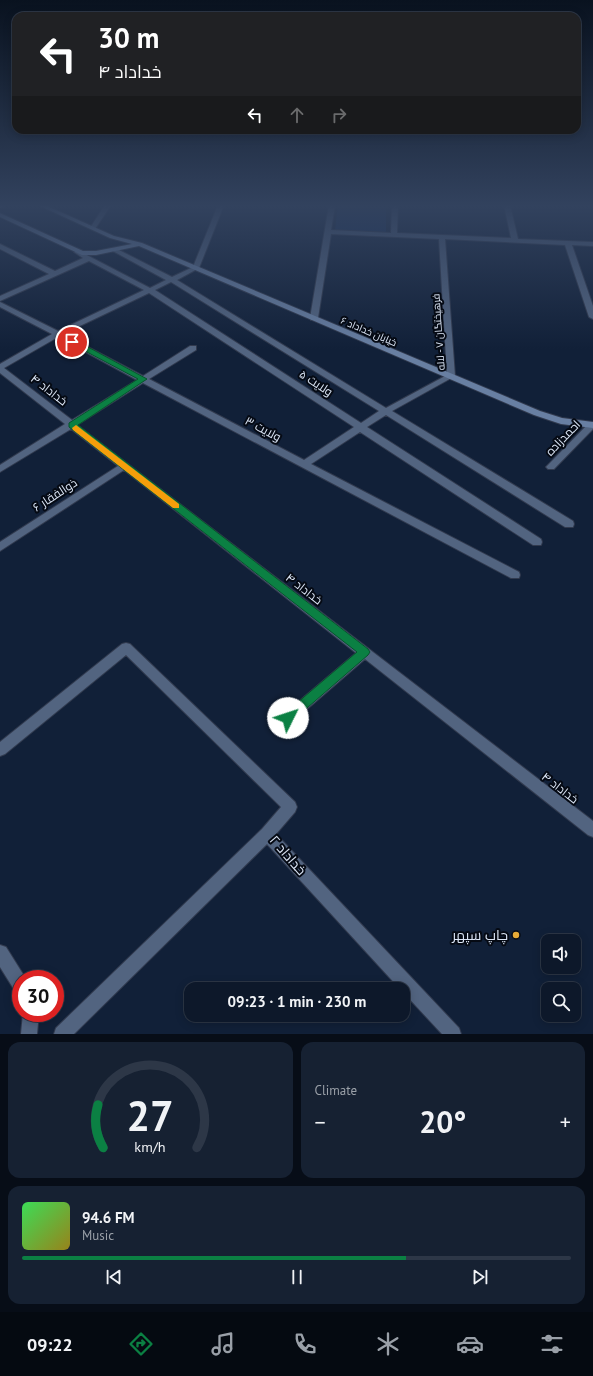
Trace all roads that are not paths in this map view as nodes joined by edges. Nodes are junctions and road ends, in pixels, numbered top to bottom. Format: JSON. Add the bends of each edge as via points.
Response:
{"nodes":[{"id":1,"x":14,"y":253,"type":"edge"},
{"id":2,"x":80,"y":253,"type":"edge"},
{"id":3,"x":121,"y":253,"type":"edge"},
{"id":4,"x":162,"y":253,"type":"edge"},
{"id":5,"x":202,"y":253,"type":"edge"},
{"id":6,"x":325,"y":253,"type":"edge"},
{"id":7,"x":443,"y":253,"type":"edge"},
{"id":8,"x":571,"y":253,"type":"edge"},
{"id":9,"x":89,"y":258,"type":"junction"},
{"id":10,"x":196,"y":268,"type":"junction"},
{"id":11,"x":55,"y":274,"type":"junction"},
{"id":12,"x":172,"y":280,"type":"junction"},
{"id":13,"x":149,"y":290,"type":"junction"},
{"id":14,"x":0,"y":299,"type":"edge"},
{"id":15,"x":0,"y":304,"type":"edge"},
{"id":16,"x":593,"y":317,"type":"edge"},
{"id":17,"x":314,"y":318,"type":"junction"},
{"id":18,"x":58,"y":334,"type":"junction"},
{"id":19,"x":193,"y":348,"type":"dead end"},
{"id":20,"x":0,"y":368,"type":"edge"},
{"id":21,"x":451,"y":376,"type":"junction"},
{"id":22,"x":143,"y":379,"type":"junction"},
{"id":23,"x":386,"y":411,"type":"junction"},
{"id":24,"x":72,"y":425,"type":"junction"},
{"id":25,"x":593,"y":425,"type":"edge"},
{"id":26,"x":360,"y":427,"type":"junction"},
{"id":27,"x":304,"y":464,"type":"junction"},
{"id":28,"x":124,"y":466,"type":"junction"},
{"id":29,"x":551,"y":467,"type":"dead end"},
{"id":30,"x":0,"y":469,"type":"edge"},
{"id":31,"x":570,"y":524,"type":"dead end"},
{"id":32,"x":537,"y":542,"type":"dead end"},
{"id":33,"x":0,"y":547,"type":"edge"},
{"id":34,"x":515,"y":575,"type":"dead end"},
{"id":35,"x":365,"y":652,"type":"junction"},
{"id":36,"x":288,"y":718,"type":"dead end"},
{"id":37,"x":0,"y":750,"type":"edge"},
{"id":38,"x":593,"y":830,"type":"edge"},
{"id":39,"x":267,"y":834,"type":"junction"},
{"id":40,"x":0,"y":953,"type":"edge"},
{"id":41,"x":12,"y":971,"type":"edge"},
{"id":42,"x":30,"y":1022,"type":"edge"},
{"id":43,"x":29,"y":1034,"type":"edge"},
{"id":44,"x":62,"y":1034,"type":"edge"},
{"id":45,"x":453,"y":1034,"type":"edge"}],
"edges":[{"from":1,"to":11,"type":"street"},
{"from":2,"to":9,"type":"street","name":"ولایت ۵"},
{"from":3,"to":12,"type":"street","name":"ولایت ۵"},
{"from":4,"to":10,"type":"main road","name":"خیابان خداداد ۶"},
{"from":5,"to":10,"type":"street"},
{"from":6,"to":17,"type":"street"},
{"from":7,"to":21,"type":"street","name":"فرهیختگان ۷ - لاله"},
{"from":8,"to":16,"type":"street"},
{"from":9,"to":11,"type":"street"},
{"from":9,"to":13,"type":"street","name":"ولایت ۵"},
{"from":10,"to":12,"type":"street"},
{"from":10,"to":17,"type":"main road","name":"خیابان خداداد ۶"},
{"from":11,"to":14,"type":"street"},
{"from":12,"to":13,"type":"street"},
{"from":12,"to":23,"type":"street","name":"ولایت ۵"},
{"from":13,"to":18,"type":"street"},
{"from":13,"to":26,"type":"street","name":"ولایت ۵"},
{"from":15,"to":18,"type":"street","name":"ولایت ۳"},
{"from":17,"to":21,"type":"main road","name":"خیابان خداداد ۶"},
{"from":18,"to":20,"type":"street"},
{"from":18,"to":22,"type":"street","name":"ولایت ۳"},
{"from":19,"to":22,"type":"street"},
{"from":20,"to":24,"type":"street","name":"خداداد ۴"},
{"from":21,"to":23,"type":"street"},
{"from":21,"to":25,"type":"main road","name":"خیابان خداداد ۶","via":[[549,417]]},
{"from":22,"to":24,"type":"street"},
{"from":22,"to":27,"type":"street","name":"ولایت ۳"},
{"from":23,"to":26,"type":"street"},
{"from":23,"to":31,"type":"street","name":"ولایت ۵"},
{"from":24,"to":28,"type":"street","name":"خداداد ۴"},
{"from":24,"to":30,"type":"street"},
{"from":25,"to":29,"type":"street","name":"احمدزاده"},
{"from":26,"to":27,"type":"street"},
{"from":26,"to":32,"type":"street","name":"ولایت ۵"},
{"from":27,"to":34,"type":"street","name":"ولایت ۳"},
{"from":28,"to":33,"type":"street","name":"ذوالفقار ۶"},
{"from":28,"to":35,"type":"street","name":"خداداد ۴"},
{"from":35,"to":36,"type":"street"},
{"from":35,"to":38,"type":"street","name":"خداداد ۴"},
{"from":37,"to":39,"type":"street","name":"خداداد ۲","via":[[126,648],[290,807]]},
{"from":39,"to":44,"type":"street"},
{"from":39,"to":45,"type":"street","name":"خداداد ۲"},
{"from":40,"to":41,"type":"street"},
{"from":42,"to":43,"type":"street"}]}
